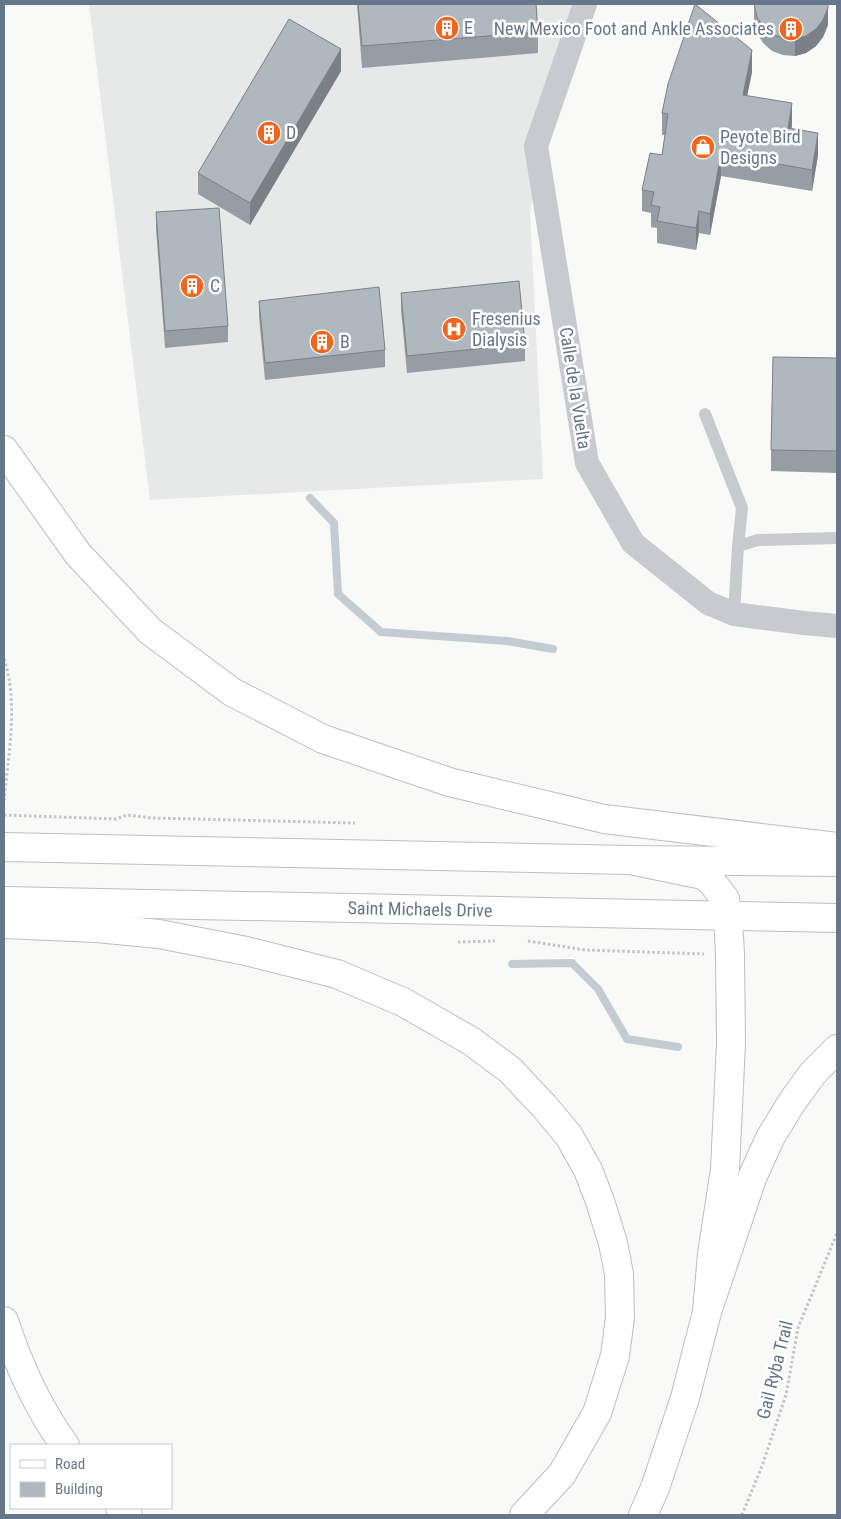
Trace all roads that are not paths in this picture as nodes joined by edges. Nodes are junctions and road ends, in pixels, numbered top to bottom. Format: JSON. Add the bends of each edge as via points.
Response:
{"nodes":[{"id":1,"x":585,"y":4,"type":"edge"},
{"id":2,"x":705,"y":414,"type":"dead end"},
{"id":3,"x":4,"y":450,"type":"edge"},
{"id":4,"x":837,"y":538,"type":"edge"},
{"id":5,"x":738,"y":546,"type":"junction"},
{"id":6,"x":734,"y":614,"type":"junction"},
{"id":7,"x":837,"y":626,"type":"edge"},
{"id":8,"x":4,"y":847,"type":"edge"},
{"id":9,"x":837,"y":847,"type":"edge"},
{"id":10,"x":630,"y":860,"type":"junction"},
{"id":11,"x":837,"y":862,"type":"edge"},
{"id":12,"x":4,"y":901,"type":"edge"},
{"id":13,"x":728,"y":916,"type":"junction"},
{"id":14,"x":837,"y":918,"type":"edge"},
{"id":15,"x":4,"y":924,"type":"edge"},
{"id":16,"x":837,"y":1049,"type":"edge"},
{"id":17,"x":707,"y":1312,"type":"junction"},
{"id":18,"x":4,"y":1321,"type":"edge"},
{"id":19,"x":64,"y":1444,"type":"edge"},
{"id":20,"x":524,"y":1515,"type":"edge"},
{"id":21,"x":643,"y":1515,"type":"edge"}],
"edges":[{"from":1,"to":6,"type":"street","name":"Calle de la Vuelta","via":[[536,146],[587,463],[633,543],[708,603]]},
{"from":2,"to":5,"type":"lane","via":[[742,508]]},
{"from":3,"to":9,"type":"main road","via":[[78,554],[150,631],[232,692],[324,739],[449,782],[604,819]]},
{"from":4,"to":5,"type":"lane","via":[[758,540]]},
{"from":5,"to":6,"type":"lane"},
{"from":6,"to":7,"type":"street","name":"Calle de la Vuelta"},
{"from":8,"to":10,"type":"main road"},
{"from":10,"to":11,"type":"main road"},
{"from":10,"to":13,"type":"main road","via":[[704,875],[725,898]]},
{"from":12,"to":13,"type":"main road","name":"Saint Michaels Drive"},
{"from":13,"to":14,"type":"main road","name":"Saint Michaels Drive"},
{"from":13,"to":17,"type":"main road","via":[[731,1043],[728,1124]]},
{"from":15,"to":20,"type":"main road","via":[[159,934],[337,974],[403,1002],[471,1041],[510,1070],[544,1106],[569,1136],[588,1170],[600,1201],[619,1274],[620,1317],[616,1356],[597,1413],[562,1474]]},
{"from":16,"to":17,"type":"main road","via":[[808,1080],[770,1138],[752,1178]]},
{"from":17,"to":21,"type":"main road","via":[[685,1398]]},
{"from":18,"to":19,"type":"main road","via":[[30,1385]]}]}
